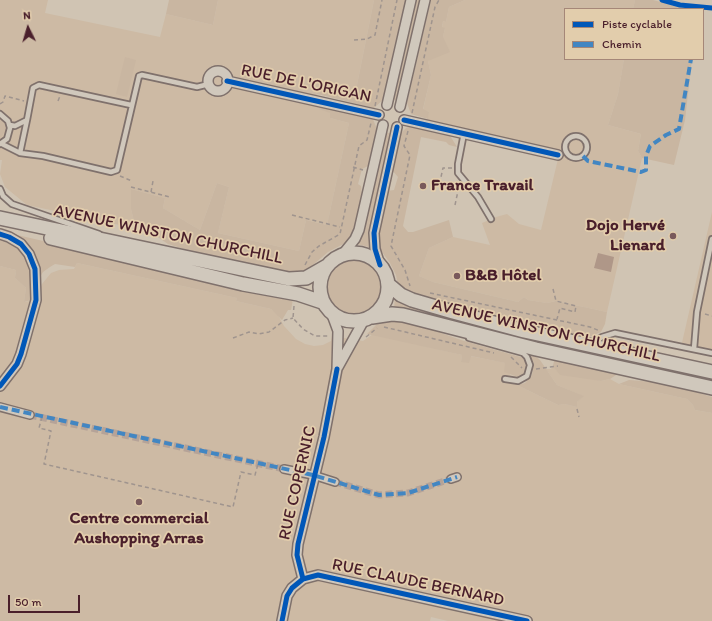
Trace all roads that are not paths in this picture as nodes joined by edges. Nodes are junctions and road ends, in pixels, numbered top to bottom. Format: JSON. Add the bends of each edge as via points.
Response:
{"nodes":[{"id":1,"x":411,"y":0,"type":"edge"},
{"id":2,"x":425,"y":0,"type":"edge"},
{"id":3,"x":227,"y":81,"type":"junction"},
{"id":4,"x":209,"y":84,"type":"junction"},
{"id":5,"x":131,"y":105,"type":"junction"},
{"id":6,"x":387,"y":105,"type":"junction"},
{"id":7,"x":400,"y":107,"type":"junction"},
{"id":8,"x":0,"y":114,"type":"edge"},
{"id":9,"x":376,"y":114,"type":"junction"},
{"id":10,"x":27,"y":120,"type":"junction"},
{"id":11,"x":404,"y":120,"type":"junction"},
{"id":12,"x":10,"y":124,"type":"junction"},
{"id":13,"x":383,"y":125,"type":"junction"},
{"id":14,"x":397,"y":127,"type":"junction"},
{"id":15,"x":464,"y":133,"type":"junction"},
{"id":16,"x":1,"y":144,"type":"edge"},
{"id":17,"x":20,"y":153,"type":"junction"},
{"id":18,"x":562,"y":153,"type":"junction"},
{"id":19,"x":0,"y":189,"type":"edge"},
{"id":20,"x":0,"y":218,"type":"edge"},
{"id":21,"x":491,"y":219,"type":"dead end"},
{"id":22,"x":0,"y":227,"type":"edge"},
{"id":23,"x":0,"y":234,"type":"edge"},
{"id":24,"x":712,"y":239,"type":"edge"},
{"id":25,"x":119,"y":244,"type":"junction"},
{"id":26,"x":342,"y":255,"type":"junction"},
{"id":27,"x":380,"y":265,"type":"junction"},
{"id":28,"x":327,"y":266,"type":"junction"},
{"id":29,"x":389,"y":284,"type":"junction"},
{"id":30,"x":322,"y":302,"type":"junction"},
{"id":31,"x":330,"y":312,"type":"junction"},
{"id":32,"x":368,"y":319,"type":"junction"},
{"id":33,"x":448,"y":327,"type":"junction"},
{"id":34,"x":591,"y":346,"type":"junction"},
{"id":35,"x":694,"y":348,"type":"junction"},
{"id":36,"x":712,"y":353,"type":"edge"},
{"id":37,"x":337,"y":369,"type":"junction"},
{"id":38,"x":712,"y":372,"type":"edge"},
{"id":39,"x":505,"y":379,"type":"dead end"},
{"id":40,"x":0,"y":386,"type":"edge"},
{"id":41,"x":708,"y":388,"type":"edge"},
{"id":42,"x":0,"y":407,"type":"edge"},
{"id":43,"x":30,"y":415,"type":"tunnel mouth"},
{"id":44,"x":284,"y":469,"type":"tunnel mouth"},
{"id":45,"x":314,"y":475,"type":"junction"},
{"id":46,"x":335,"y":482,"type":"tunnel mouth"},
{"id":47,"x":304,"y":579,"type":"junction"},
{"id":48,"x":282,"y":621,"type":"edge"},
{"id":49,"x":527,"y":621,"type":"edge"}],
"edges":[{"from":1,"to":6,"type":"street"},
{"from":2,"to":7,"type":"street"},
{"from":3,"to":4,"type":"street","via":[[225,87],[219,90],[213,89]]},
{"from":3,"to":4,"type":"street","via":[[226,75],[218,71],[210,76]]},
{"from":3,"to":9,"type":"street","name":"RUE DE L'ORIGAN"},
{"from":4,"to":5,"type":"lane","via":[[197,87],[142,75],[139,76]]},
{"from":5,"to":10,"type":"lane","via":[[39,85],[33,88]]},
{"from":5,"to":17,"type":"lane","via":[[115,171]]},
{"from":6,"to":7,"type":"street","via":[[394,104]]},
{"from":6,"to":9,"type":"street"},
{"from":7,"to":11,"type":"street"},
{"from":8,"to":12,"type":"lane"},
{"from":9,"to":13,"type":"street"},
{"from":10,"to":12,"type":"lane","via":[[15,126]]},
{"from":10,"to":17,"type":"lane"},
{"from":11,"to":14,"type":"street"},
{"from":11,"to":15,"type":"street"},
{"from":12,"to":16,"type":"lane","via":[[9,135]]},
{"from":13,"to":14,"type":"street"},
{"from":13,"to":26,"type":"street","via":[[359,230]]},
{"from":14,"to":27,"type":"street","via":[[374,233],[374,249]]},
{"from":15,"to":18,"type":"street"},
{"from":15,"to":21,"type":"lane","via":[[457,169]]},
{"from":16,"to":17,"type":"lane"},
{"from":18,"to":18,"type":"lane","via":[[579,157],[585,154],[586,144],[579,137],[572,137]]},
{"from":19,"to":25,"type":"lane","via":[[3,196],[12,204],[92,230]]},
{"from":20,"to":25,"type":"main road","name":"AVENUE WINSTON CHURCHILL"},
{"from":22,"to":30,"type":"main road","name":"AVENUE WINSTON CHURCHILL","via":[[243,284],[298,294]]},
{"from":23,"to":40,"type":"street","via":[[9,237],[29,254],[35,269],[36,300],[17,364]]},
{"from":24,"to":35,"type":"lane","via":[[697,312]]},
{"from":25,"to":28,"type":"main road","name":"AVENUE WINSTON CHURCHILL","via":[[283,278],[301,279]]},
{"from":26,"to":27,"type":"main road","via":[[363,254]]},
{"from":26,"to":28,"type":"main road"},
{"from":27,"to":29,"type":"main road"},
{"from":28,"to":30,"type":"main road","via":[[320,282]]},
{"from":29,"to":32,"type":"main road","via":[[385,303]]},
{"from":29,"to":34,"type":"main road","name":"AVENUE WINSTON CHURCHILL","via":[[401,295],[417,302]]},
{"from":30,"to":31,"type":"main road"},
{"from":31,"to":32,"type":"main road","via":[[346,321]]},
{"from":31,"to":37,"type":"street","via":[[338,336]]},
{"from":32,"to":33,"type":"main road","name":"AVENUE WINSTON CHURCHILL","via":[[397,314]]},
{"from":32,"to":37,"type":"street"},
{"from":33,"to":39,"type":"lane","via":[[475,340],[525,354],[529,359],[530,369],[527,376],[522,380]]},
{"from":33,"to":41,"type":"main road","name":"AVENUE WINSTON CHURCHILL"},
{"from":34,"to":35,"type":"lane","via":[[607,335],[615,333]]},
{"from":34,"to":38,"type":"main road","name":"AVENUE WINSTON CHURCHILL"},
{"from":35,"to":36,"type":"lane"},
{"from":37,"to":45,"type":"street","name":"RUE COPERNIC"},
{"from":42,"to":43,"type":"street"},
{"from":44,"to":45,"type":"street"},
{"from":45,"to":46,"type":"street"},
{"from":45,"to":47,"type":"street","name":"RUE COPERNIC","via":[[297,550]]},
{"from":47,"to":48,"type":"street","via":[[290,592]]},
{"from":47,"to":49,"type":"street","name":"RUE CLAUDE BERNARD","via":[[324,576]]}]}
